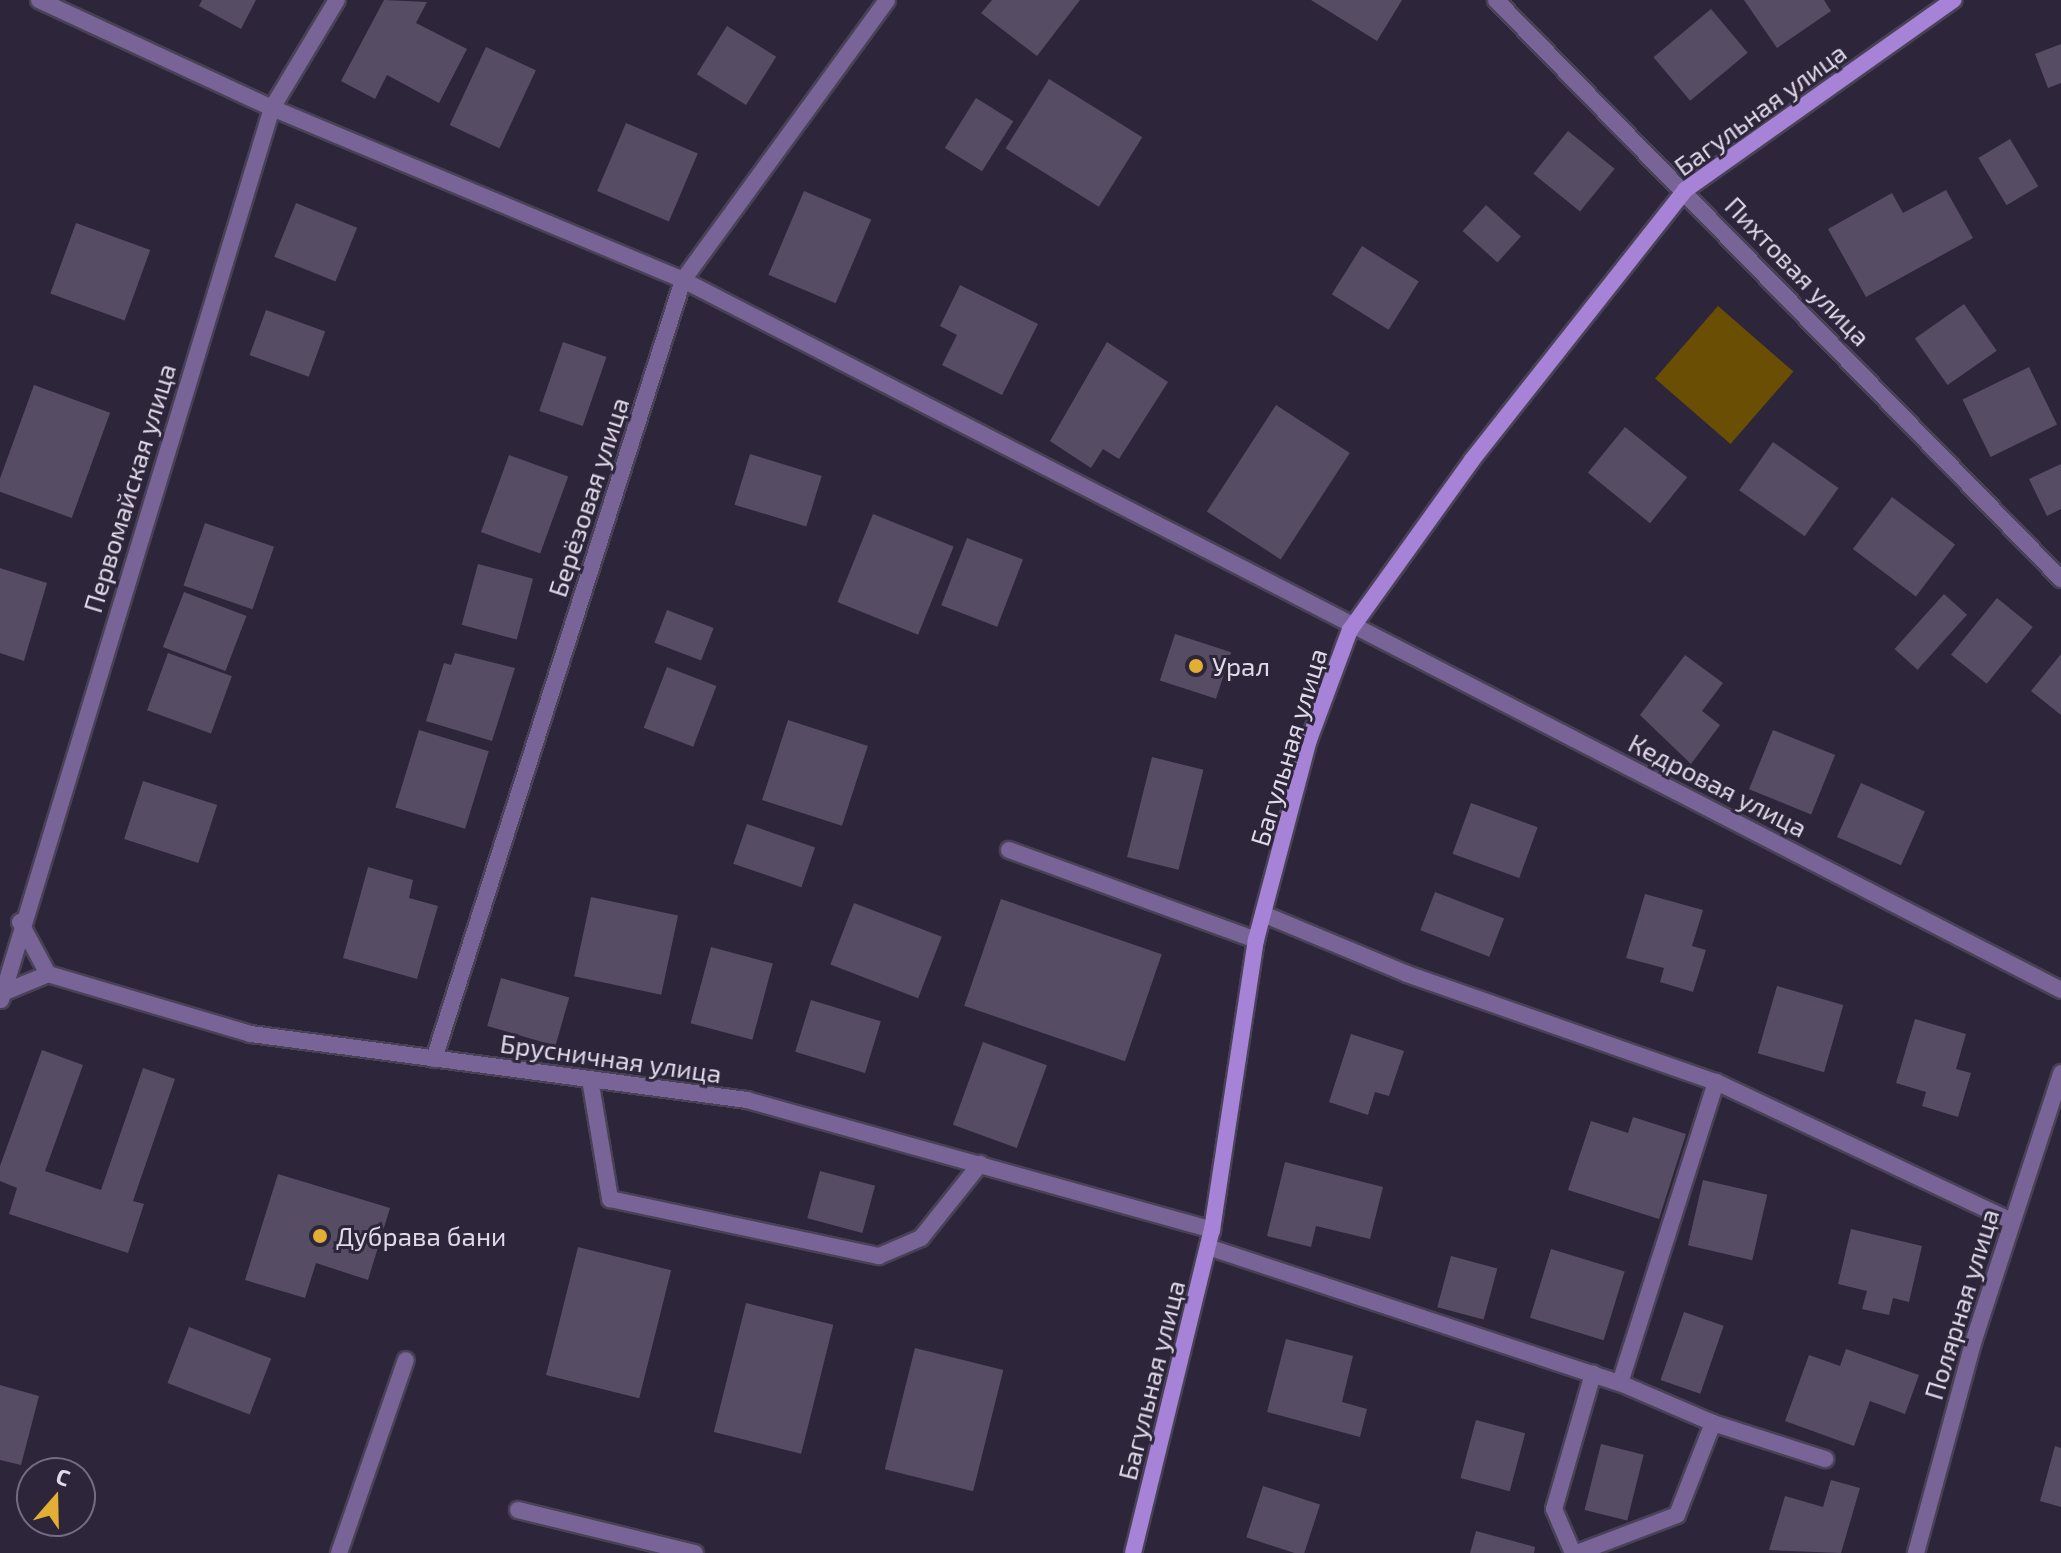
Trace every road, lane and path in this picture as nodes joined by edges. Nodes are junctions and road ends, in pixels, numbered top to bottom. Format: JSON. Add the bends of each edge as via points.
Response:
{"nodes":[{"id":1,"x":39,"y":0,"type":"edge"},
{"id":2,"x":337,"y":0,"type":"edge"},
{"id":3,"x":887,"y":0,"type":"edge"},
{"id":4,"x":1496,"y":0,"type":"edge"},
{"id":5,"x":1953,"y":0,"type":"edge"},
{"id":6,"x":272,"y":108,"type":"junction"},
{"id":7,"x":1685,"y":190,"type":"junction"},
{"id":8,"x":683,"y":280,"type":"junction"},
{"id":9,"x":2061,"y":579,"type":"edge"},
{"id":10,"x":1350,"y":630,"type":"junction"},
{"id":11,"x":1009,"y":850,"type":"dead end"},
{"id":12,"x":1263,"y":914,"type":"junction"},
{"id":13,"x":20,"y":922,"type":"junction"},
{"id":14,"x":1256,"y":940,"type":"junction"},
{"id":15,"x":48,"y":974,"type":"junction"},
{"id":16,"x":2061,"y":990,"type":"edge"},
{"id":17,"x":1,"y":998,"type":"edge"},
{"id":18,"x":434,"y":1059,"type":"junction"},
{"id":19,"x":2061,"y":1073,"type":"edge"},
{"id":20,"x":590,"y":1079,"type":"junction"},
{"id":21,"x":1716,"y":1082,"type":"junction"},
{"id":22,"x":980,"y":1164,"type":"junction"},
{"id":23,"x":2011,"y":1221,"type":"junction"},
{"id":24,"x":1212,"y":1230,"type":"junction"},
{"id":25,"x":1208,"y":1247,"type":"junction"},
{"id":26,"x":406,"y":1360,"type":"dead end"},
{"id":27,"x":1593,"y":1374,"type":"junction"},
{"id":28,"x":1620,"y":1383,"type":"junction"},
{"id":29,"x":1713,"y":1423,"type":"junction"},
{"id":30,"x":1825,"y":1459,"type":"dead end"},
{"id":31,"x":518,"y":1510,"type":"dead end"},
{"id":32,"x":339,"y":1553,"type":"edge"},
{"id":33,"x":695,"y":1553,"type":"edge"},
{"id":34,"x":1133,"y":1553,"type":"edge"},
{"id":35,"x":1575,"y":1553,"type":"edge"},
{"id":36,"x":1916,"y":1553,"type":"edge"}],
"edges":[{"from":1,"to":6,"type":"street","name":"Кедровая улица"},
{"from":2,"to":6,"type":"street","name":"Первомайская улица"},
{"from":3,"to":8,"type":"street","name":"Берёзовая улица"},
{"from":4,"to":7,"type":"street","name":"Пихтовая улица"},
{"from":5,"to":7,"type":"street","name":"Багульная улица"},
{"from":6,"to":8,"type":"street","name":"Кедровая улица"},
{"from":6,"to":13,"type":"street","name":"Первомайская улица"},
{"from":7,"to":9,"type":"street","name":"Пихтовая улица"},
{"from":7,"to":10,"type":"street","name":"Багульная улица","via":[[1472,460]]},
{"from":8,"to":10,"type":"street","name":"Кедровая улица"},
{"from":8,"to":18,"type":"street","name":"Берёзовая улица"},
{"from":10,"to":12,"type":"street","name":"Багульная улица","via":[[1309,740]]},
{"from":10,"to":16,"type":"street","name":"Кедровая улица"},
{"from":11,"to":14,"type":"street"},
{"from":12,"to":14,"type":"street","name":"Багульная улица"},
{"from":12,"to":21,"type":"street","via":[[1407,974]]},
{"from":13,"to":15,"type":"street"},
{"from":13,"to":17,"type":"street","name":"Первомайская улица"},
{"from":14,"to":24,"type":"street","name":"Багульная улица"},
{"from":15,"to":17,"type":"street"},
{"from":15,"to":18,"type":"street","name":"Брусничная улица","via":[[251,1034]]},
{"from":18,"to":20,"type":"street","name":"Брусничная улица"},
{"from":19,"to":23,"type":"street","name":"Полярная улица"},
{"from":20,"to":22,"type":"street","name":"Брусничная улица","via":[[747,1100]]},
{"from":20,"to":22,"type":"street","via":[[610,1199],[879,1256],[921,1238]]},
{"from":21,"to":23,"type":"street"},
{"from":21,"to":28,"type":"street"},
{"from":22,"to":24,"type":"street","name":"Брусничная улица"},
{"from":23,"to":36,"type":"street","name":"Полярная улица"},
{"from":24,"to":25,"type":"street","name":"Багульная улица"},
{"from":25,"to":27,"type":"street"},
{"from":25,"to":34,"type":"street","name":"Багульная улица"},
{"from":26,"to":32,"type":"street"},
{"from":27,"to":28,"type":"street"},
{"from":27,"to":35,"type":"street","via":[[1554,1509]]},
{"from":28,"to":29,"type":"street"},
{"from":29,"to":30,"type":"street"},
{"from":29,"to":35,"type":"street","via":[[1677,1515]]},
{"from":31,"to":33,"type":"street"}]}
